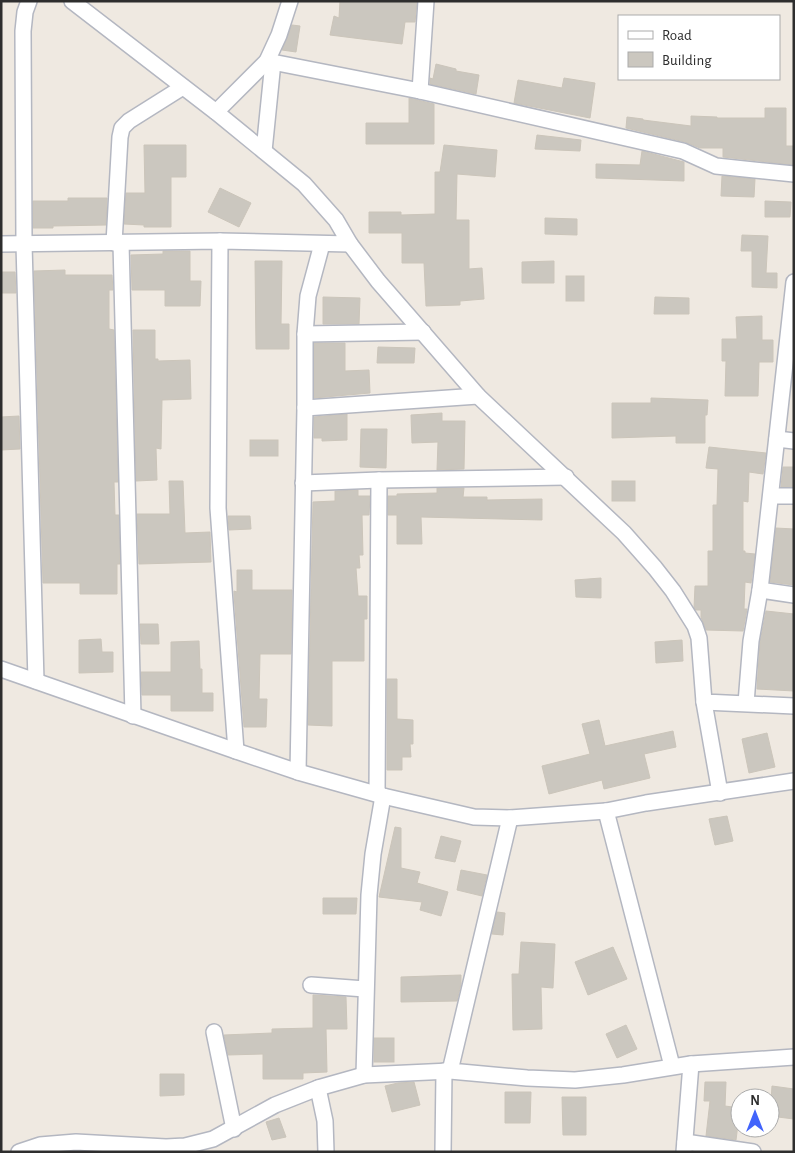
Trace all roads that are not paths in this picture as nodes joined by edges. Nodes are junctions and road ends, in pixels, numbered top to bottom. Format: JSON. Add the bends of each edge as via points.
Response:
{"nodes":[{"id":1,"x":29,"y":1,"type":"edge"},
{"id":2,"x":72,"y":1,"type":"edge"},
{"id":3,"x":290,"y":1,"type":"edge"},
{"id":4,"x":426,"y":1,"type":"edge"},
{"id":5,"x":270,"y":61,"type":"junction"},
{"id":6,"x":183,"y":87,"type":"junction"},
{"id":7,"x":420,"y":91,"type":"junction"},
{"id":8,"x":216,"y":112,"type":"junction"},
{"id":9,"x":264,"y":151,"type":"junction"},
{"id":10,"x":794,"y":174,"type":"edge"},
{"id":11,"x":220,"y":241,"type":"junction"},
{"id":12,"x":117,"y":243,"type":"junction"},
{"id":13,"x":1,"y":244,"type":"edge"},
{"id":14,"x":24,"y":244,"type":"junction"},
{"id":15,"x":322,"y":244,"type":"junction"},
{"id":16,"x":350,"y":244,"type":"junction"},
{"id":17,"x":794,"y":282,"type":"edge"},
{"id":18,"x":792,"y":312,"type":"edge"},
{"id":19,"x":422,"y":332,"type":"junction"},
{"id":20,"x":305,"y":334,"type":"junction"},
{"id":21,"x":478,"y":396,"type":"junction"},
{"id":22,"x":305,"y":408,"type":"junction"},
{"id":23,"x":777,"y":439,"type":"junction"},
{"id":24,"x":794,"y":441,"type":"edge"},
{"id":25,"x":566,"y":477,"type":"junction"},
{"id":26,"x":379,"y":480,"type":"junction"},
{"id":27,"x":303,"y":483,"type":"junction"},
{"id":28,"x":771,"y":496,"type":"junction"},
{"id":29,"x":794,"y":496,"type":"edge"},
{"id":30,"x":760,"y":590,"type":"junction"},
{"id":31,"x":794,"y":595,"type":"edge"},
{"id":32,"x":1,"y":669,"type":"edge"},
{"id":33,"x":36,"y":681,"type":"junction"},
{"id":34,"x":704,"y":702,"type":"junction"},
{"id":35,"x":746,"y":703,"type":"junction"},
{"id":36,"x":794,"y":706,"type":"edge"},
{"id":37,"x":133,"y":716,"type":"junction"},
{"id":38,"x":236,"y":752,"type":"junction"},
{"id":39,"x":298,"y":772,"type":"junction"},
{"id":40,"x":794,"y":781,"type":"edge"},
{"id":41,"x":720,"y":793,"type":"junction"},
{"id":42,"x":380,"y":795,"type":"junction"},
{"id":43,"x":606,"y":811,"type":"junction"},
{"id":44,"x":510,"y":818,"type":"junction"},
{"id":45,"x":311,"y":985,"type":"dead end"},
{"id":46,"x":365,"y":989,"type":"junction"},
{"id":47,"x":214,"y":1032,"type":"dead end"},
{"id":48,"x":794,"y":1057,"type":"edge"},
{"id":49,"x":691,"y":1064,"type":"junction"},
{"id":50,"x":672,"y":1066,"type":"junction"},
{"id":51,"x":447,"y":1071,"type":"junction"},
{"id":52,"x":364,"y":1075,"type":"junction"},
{"id":53,"x":318,"y":1088,"type":"junction"},
{"id":54,"x":234,"y":1129,"type":"junction"},
{"id":55,"x":684,"y":1147,"type":"edge"},
{"id":56,"x":19,"y":1152,"type":"edge"},
{"id":57,"x":326,"y":1152,"type":"edge"},
{"id":58,"x":443,"y":1152,"type":"edge"},
{"id":59,"x":753,"y":1152,"type":"edge"}],
"edges":[{"from":1,"to":14,"type":"street","via":[[22,31]]},
{"from":2,"to":6,"type":"street"},
{"from":3,"to":5,"type":"street"},
{"from":4,"to":7,"type":"street"},
{"from":5,"to":7,"type":"street"},
{"from":5,"to":8,"type":"street"},
{"from":5,"to":9,"type":"street"},
{"from":6,"to":8,"type":"street"},
{"from":6,"to":12,"type":"street","via":[[122,128]]},
{"from":7,"to":10,"type":"street","via":[[683,151],[716,166]]},
{"from":8,"to":9,"type":"street"},
{"from":9,"to":16,"type":"street","via":[[320,201]]},
{"from":11,"to":12,"type":"street"},
{"from":11,"to":15,"type":"street"},
{"from":11,"to":38,"type":"street","via":[[218,508]]},
{"from":12,"to":14,"type":"street"},
{"from":12,"to":37,"type":"street"},
{"from":13,"to":14,"type":"street"},
{"from":14,"to":33,"type":"street"},
{"from":15,"to":16,"type":"street"},
{"from":15,"to":20,"type":"street","via":[[308,296]]},
{"from":16,"to":19,"type":"street"},
{"from":17,"to":18,"type":"street"},
{"from":18,"to":23,"type":"street"},
{"from":19,"to":20,"type":"street"},
{"from":19,"to":21,"type":"street"},
{"from":20,"to":22,"type":"street"},
{"from":21,"to":22,"type":"street"},
{"from":21,"to":25,"type":"street"},
{"from":22,"to":27,"type":"street"},
{"from":23,"to":24,"type":"street"},
{"from":23,"to":28,"type":"street"},
{"from":25,"to":26,"type":"street"},
{"from":25,"to":34,"type":"street","via":[[624,533],[655,568],[689,615],[699,638]]},
{"from":26,"to":27,"type":"street"},
{"from":26,"to":42,"type":"street"},
{"from":27,"to":39,"type":"street"},
{"from":28,"to":29,"type":"street"},
{"from":28,"to":30,"type":"street"},
{"from":30,"to":31,"type":"street"},
{"from":30,"to":35,"type":"street","via":[[751,641]]},
{"from":32,"to":33,"type":"street"},
{"from":33,"to":37,"type":"street"},
{"from":34,"to":35,"type":"street"},
{"from":34,"to":41,"type":"street"},
{"from":35,"to":36,"type":"street"},
{"from":37,"to":38,"type":"street"},
{"from":38,"to":39,"type":"street"},
{"from":39,"to":42,"type":"street"},
{"from":40,"to":41,"type":"street"},
{"from":41,"to":43,"type":"street"},
{"from":42,"to":44,"type":"street","via":[[474,817]]},
{"from":42,"to":46,"type":"street","via":[[369,895]]},
{"from":43,"to":44,"type":"street"},
{"from":43,"to":50,"type":"street"},
{"from":44,"to":51,"type":"street"},
{"from":45,"to":46,"type":"street"},
{"from":46,"to":52,"type":"street"},
{"from":47,"to":54,"type":"street"},
{"from":48,"to":49,"type":"street"},
{"from":49,"to":50,"type":"street"},
{"from":49,"to":55,"type":"street"},
{"from":50,"to":51,"type":"street","via":[[574,1080]]},
{"from":51,"to":52,"type":"street"},
{"from":51,"to":58,"type":"street"},
{"from":52,"to":53,"type":"street"},
{"from":53,"to":54,"type":"street","via":[[275,1105]]},
{"from":53,"to":57,"type":"street","via":[[325,1121]]},
{"from":54,"to":56,"type":"street","via":[[213,1139],[185,1146],[76,1142],[40,1145]]},
{"from":55,"to":59,"type":"street"}]}
